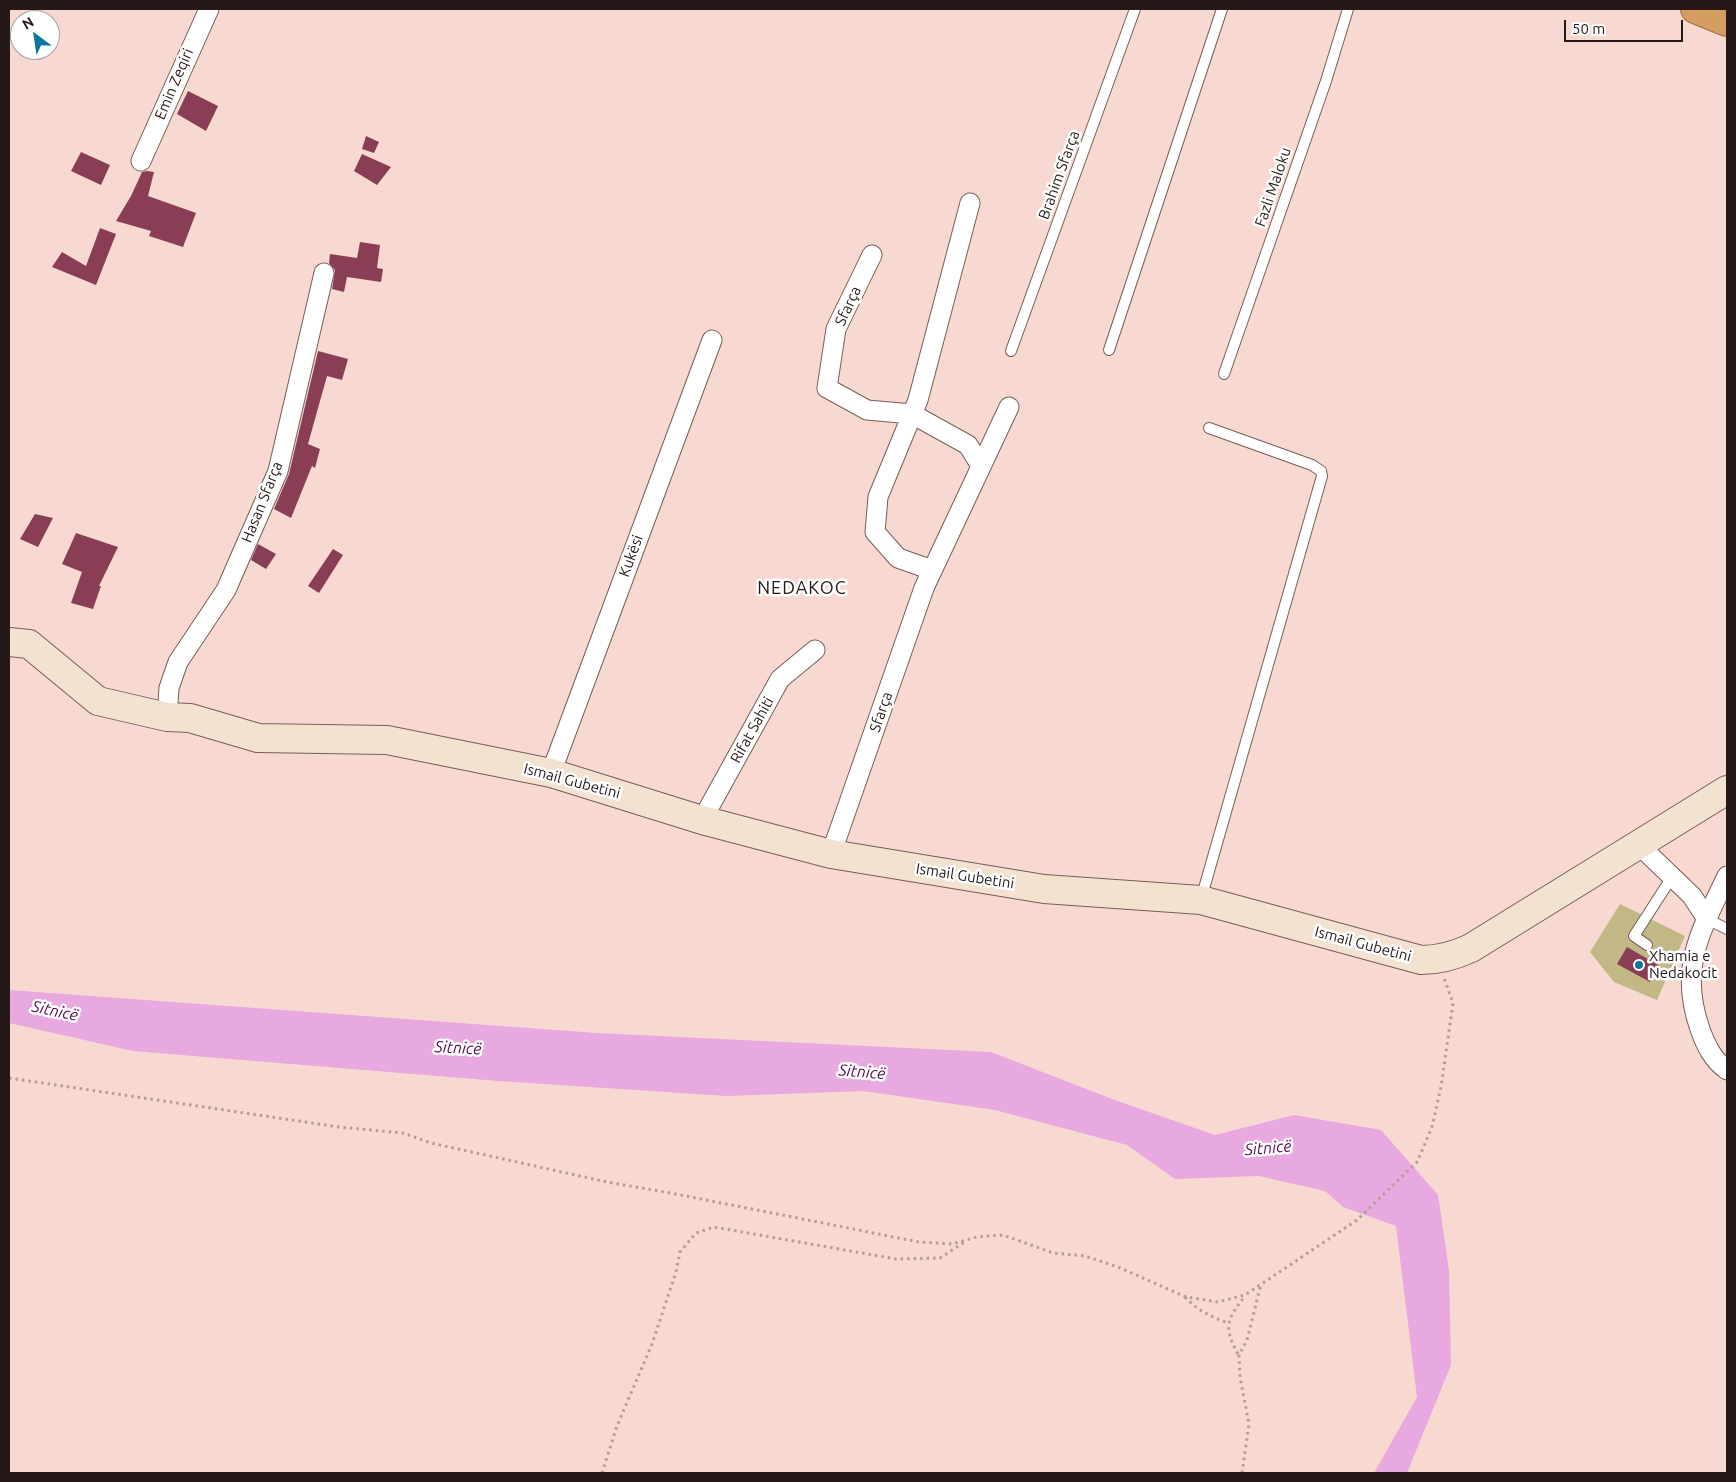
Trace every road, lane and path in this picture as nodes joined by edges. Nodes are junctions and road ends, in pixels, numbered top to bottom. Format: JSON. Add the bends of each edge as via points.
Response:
{"nodes":[{"id":1,"x":209,"y":9,"type":"edge"},
{"id":2,"x":1135,"y":9,"type":"edge"},
{"id":3,"x":1222,"y":9,"type":"edge"},
{"id":4,"x":1348,"y":9,"type":"edge"},
{"id":5,"x":1694,"y":9,"type":"edge"},
{"id":6,"x":1727,"y":22,"type":"edge"},
{"id":7,"x":141,"y":161,"type":"dead end"},
{"id":8,"x":970,"y":203,"type":"dead end"},
{"id":9,"x":872,"y":254,"type":"dead end"},
{"id":10,"x":324,"y":273,"type":"dead end"},
{"id":11,"x":712,"y":340,"type":"dead end"},
{"id":12,"x":1109,"y":350,"type":"dead end"},
{"id":13,"x":1011,"y":351,"type":"dead end"},
{"id":14,"x":1224,"y":374,"type":"dead end"},
{"id":15,"x":1009,"y":407,"type":"dead end"},
{"id":16,"x":912,"y":414,"type":"junction"},
{"id":17,"x":1209,"y":428,"type":"dead end"},
{"id":18,"x":981,"y":466,"type":"junction"},
{"id":19,"x":932,"y":570,"type":"junction"},
{"id":20,"x":9,"y":642,"type":"edge"},
{"id":21,"x":814,"y":650,"type":"dead end"},
{"id":22,"x":167,"y":717,"type":"junction"},
{"id":23,"x":551,"y":773,"type":"junction"},
{"id":24,"x":1727,"y":790,"type":"edge"},
{"id":25,"x":702,"y":820,"type":"junction"},
{"id":26,"x":1639,"y":844,"type":"junction"},
{"id":27,"x":831,"y":854,"type":"junction"},
{"id":28,"x":1672,"y":876,"type":"junction"},
{"id":29,"x":1727,"y":876,"type":"edge"},
{"id":30,"x":1200,"y":900,"type":"junction"},
{"id":31,"x":1706,"y":919,"type":"junction"},
{"id":32,"x":1727,"y":929,"type":"edge"},
{"id":33,"x":1647,"y":945,"type":"dead end"},
{"id":34,"x":1438,"y":960,"type":"junction"},
{"id":35,"x":1727,"y":1070,"type":"edge"},
{"id":36,"x":9,"y":1078,"type":"edge"},
{"id":37,"x":969,"y":1239,"type":"junction"},
{"id":38,"x":1261,"y":1284,"type":"junction"},
{"id":39,"x":1246,"y":1294,"type":"junction"},
{"id":40,"x":1184,"y":1296,"type":"junction"},
{"id":41,"x":1228,"y":1323,"type":"junction"},
{"id":42,"x":1238,"y":1355,"type":"junction"},
{"id":43,"x":602,"y":1473,"type":"edge"},
{"id":44,"x":1242,"y":1473,"type":"edge"}],
"edges":[{"from":1,"to":7,"type":"street","name":"Emin Zeqiri"},
{"from":2,"to":13,"type":"lane","name":"Brahim Sfarça"},
{"from":3,"to":12,"type":"lane"},
{"from":4,"to":14,"type":"lane","name":"Fazli Maloku","via":[[1326,82]]},
{"from":5,"to":6,"type":"highway"},
{"from":8,"to":16,"type":"street"},
{"from":9,"to":16,"type":"street","name":"Sfarça","via":[[836,330],[827,388],[867,410]]},
{"from":10,"to":22,"type":"street","name":"Hasan Sfarça","via":[[278,471],[226,590],[178,662],[170,688]]},
{"from":11,"to":23,"type":"street","name":"Kukësi"},
{"from":15,"to":18,"type":"street","name":"Sfarça"},
{"from":16,"to":18,"type":"street","name":"Sfarça","via":[[968,445]]},
{"from":16,"to":19,"type":"street","via":[[878,497],[875,532],[898,558]]},
{"from":17,"to":30,"type":"lane","via":[[1312,465],[1321,471],[1322,476]]},
{"from":18,"to":19,"type":"street","name":"Sfarça"},
{"from":19,"to":27,"type":"street","name":"Sfarça"},
{"from":20,"to":22,"type":"street","name":"Ismail Gubetini","via":[[29,644],[98,701]]},
{"from":21,"to":25,"type":"street","name":"Rifat Sahiti","via":[[780,679]]},
{"from":22,"to":23,"type":"street","name":"Ismail Gubetini","via":[[190,718],[258,738],[387,740]]},
{"from":23,"to":25,"type":"street","name":"Ismail Gubetini"},
{"from":24,"to":26,"type":"street","name":"Ismail Gubetini"},
{"from":25,"to":27,"type":"street","name":"Ismail Gubetini"},
{"from":26,"to":28,"type":"street"},
{"from":26,"to":34,"type":"street","name":"Ismail Gubetini","via":[[1471,948]]},
{"from":27,"to":30,"type":"street","name":"Ismail Gubetini","via":[[1044,889]]},
{"from":28,"to":31,"type":"street","via":[[1692,896]]},
{"from":28,"to":33,"type":"lane","via":[[1634,936]]},
{"from":29,"to":31,"type":"street"},
{"from":30,"to":34,"type":"street","name":"Ismail Gubetini","via":[[1420,960]]},
{"from":31,"to":32,"type":"lane"},
{"from":31,"to":35,"type":"street","via":[[1690,970],[1691,992],[1705,1042],[1711,1054]]},
{"from":34,"to":38,"type":"path","via":[[1453,1003],[1432,1127],[1417,1162],[1357,1220]]},
{"from":36,"to":37,"type":"path","via":[[339,1127],[403,1133],[450,1147],[607,1182],[919,1242],[952,1244]]},
{"from":37,"to":40,"type":"path","via":[[1003,1235],[1052,1253],[1085,1256]]},
{"from":37,"to":43,"type":"path","via":[[940,1258],[916,1260],[870,1256],[714,1227],[696,1233],[680,1252],[652,1344],[617,1426]]},
{"from":38,"to":39,"type":"path"},
{"from":38,"to":42,"type":"path","via":[[1248,1340]]},
{"from":39,"to":40,"type":"path","via":[[1218,1302]]},
{"from":39,"to":41,"type":"path"},
{"from":40,"to":41,"type":"path","via":[[1195,1307]]},
{"from":41,"to":42,"type":"path","via":[[1229,1338]]},
{"from":42,"to":44,"type":"path","via":[[1249,1424]]}]}
